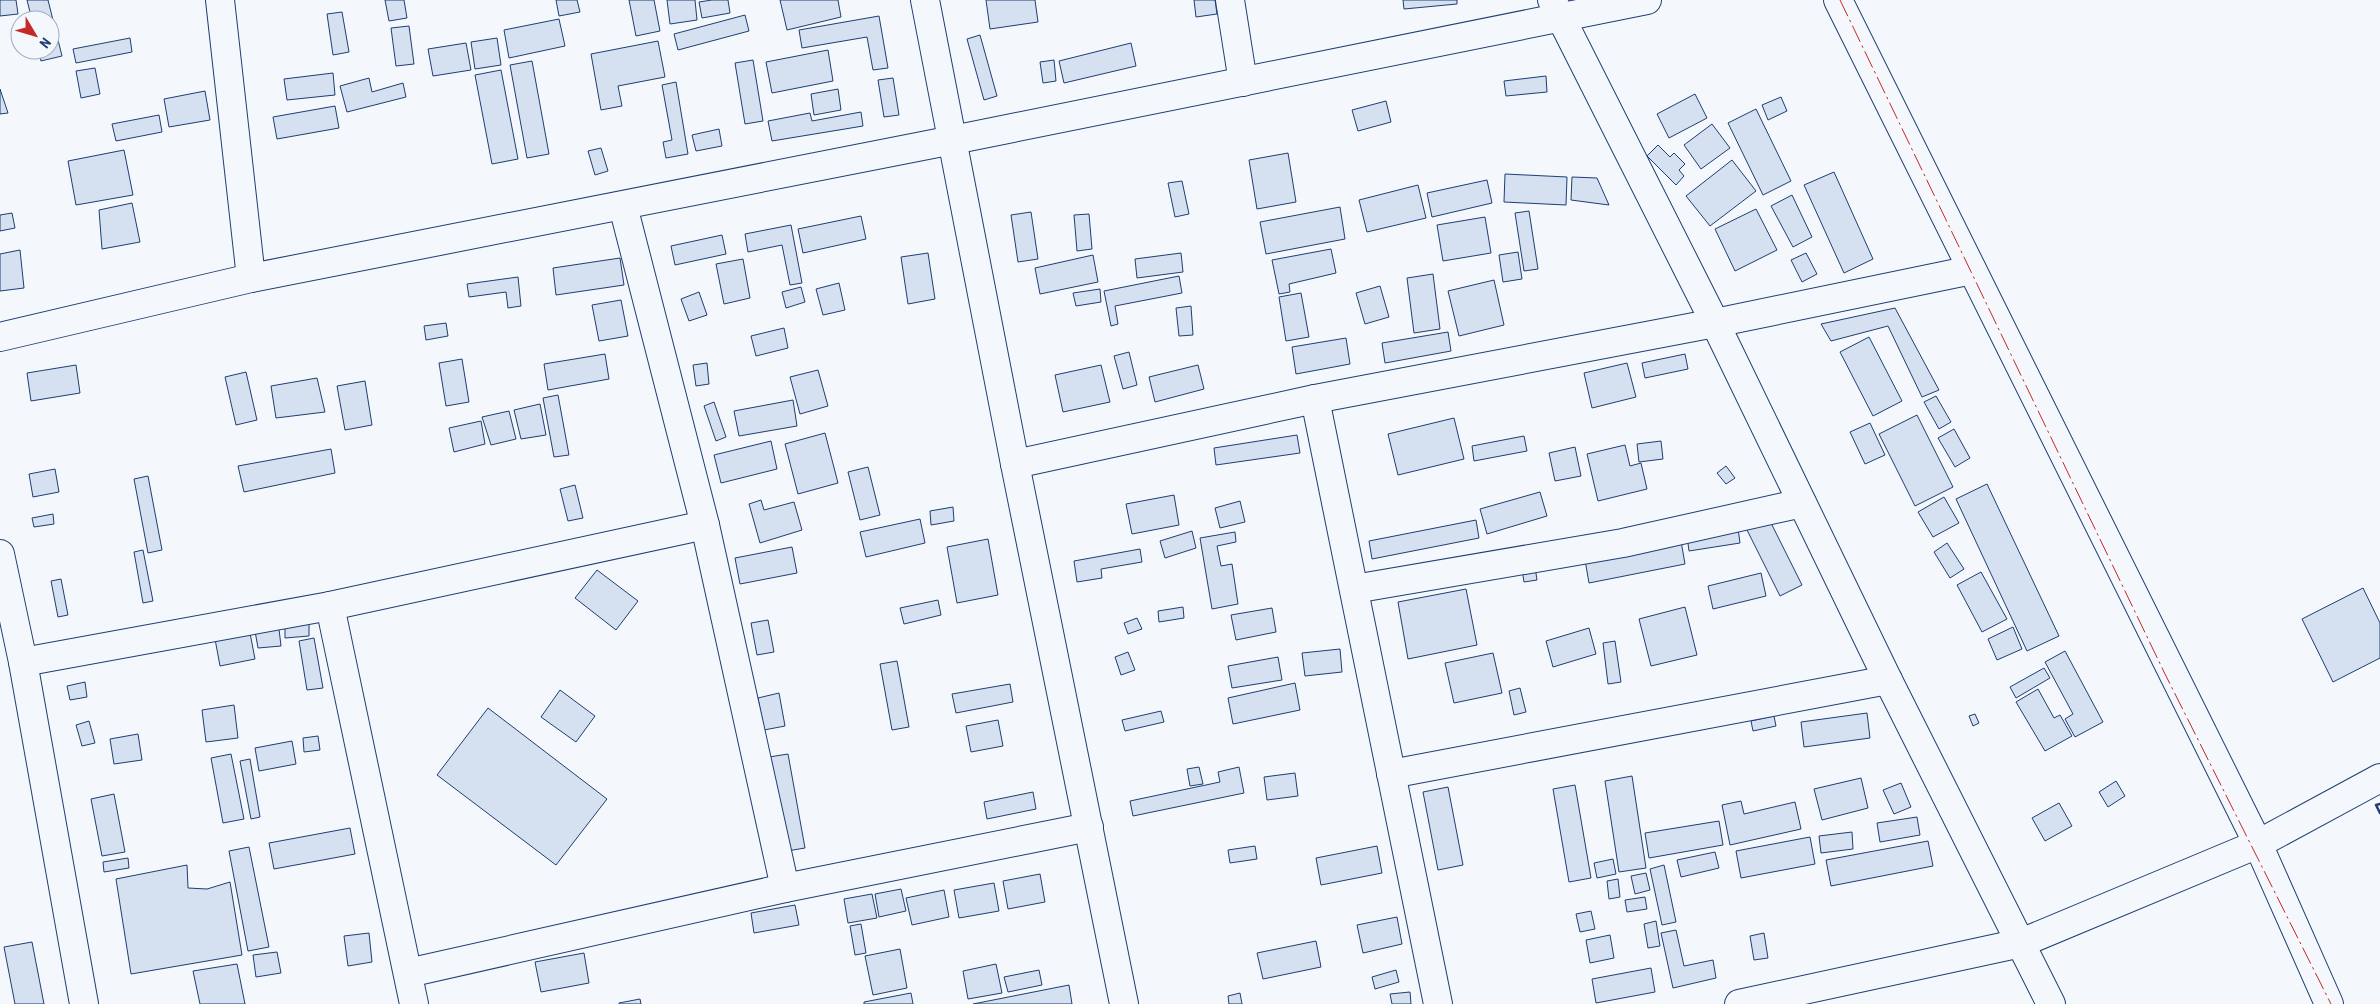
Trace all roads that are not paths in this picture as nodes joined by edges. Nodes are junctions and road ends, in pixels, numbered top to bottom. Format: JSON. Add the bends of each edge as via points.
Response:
{"nodes":[{"id":1,"x":220,"y":0,"type":"edge"},
{"id":2,"x":925,"y":0,"type":"edge"},
{"id":3,"x":1230,"y":0,"type":"edge"},
{"id":4,"x":1647,"y":0,"type":"edge"},
{"id":5,"x":1838,"y":0,"type":"edge"},
{"id":6,"x":1556,"y":9,"type":"edge"},
{"id":7,"x":1243,"y":82,"type":"junction"},
{"id":8,"x":953,"y":140,"type":"junction"},
{"id":9,"x":623,"y":206,"type":"junction"},
{"id":10,"x":1972,"y":270,"type":"junction"},
{"id":11,"x":251,"y":278,"type":"junction"},
{"id":12,"x":1715,"y":323,"type":"junction"},
{"id":13,"x":0,"y":337,"type":"edge"},
{"id":14,"x":1315,"y":398,"type":"junction"},
{"id":15,"x":1015,"y":464,"type":"junction"},
{"id":16,"x":1802,"y":503,"type":"junction"},
{"id":17,"x":705,"y":525,"type":"junction"},
{"id":18,"x":0,"y":554,"type":"edge"},
{"id":19,"x":1354,"y":589,"type":"junction"},
{"id":20,"x":330,"y":606,"type":"junction"},
{"id":21,"x":23,"y":662,"type":"junction"},
{"id":22,"x":1888,"y":680,"type":"junction"},
{"id":23,"x":1391,"y":774,"type":"junction"},
{"id":24,"x":2380,"y":778,"type":"edge"},
{"id":25,"x":1089,"y":827,"type":"junction"},
{"id":26,"x":2258,"y":844,"type":"junction"},
{"id":27,"x":785,"y":888,"type":"junction"},
{"id":28,"x":2021,"y":943,"type":"junction"},
{"id":29,"x":408,"y":973,"type":"junction"},
{"id":30,"x":84,"y":1004,"type":"edge"},
{"id":31,"x":414,"y":1004,"type":"edge"},
{"id":32,"x":1124,"y":1004,"type":"edge"},
{"id":33,"x":1438,"y":1004,"type":"edge"},
{"id":34,"x":1738,"y":1004,"type":"edge"},
{"id":35,"x":2051,"y":1004,"type":"edge"},
{"id":36,"x":2329,"y":1004,"type":"edge"}],
"edges":[{"from":1,"to":11,"type":"street"},
{"from":2,"to":8,"type":"street"},
{"from":3,"to":7,"type":"street"},
{"from":4,"to":6,"type":"street"},
{"from":5,"to":10,"type":"street"},
{"from":6,"to":7,"type":"street"},
{"from":6,"to":12,"type":"street"},
{"from":7,"to":8,"type":"street"},
{"from":8,"to":9,"type":"street"},
{"from":8,"to":15,"type":"street"},
{"from":9,"to":11,"type":"street"},
{"from":9,"to":17,"type":"street"},
{"from":10,"to":12,"type":"street"},
{"from":10,"to":26,"type":"street"},
{"from":11,"to":13,"type":"street"},
{"from":12,"to":14,"type":"street"},
{"from":12,"to":16,"type":"street"},
{"from":14,"to":15,"type":"street"},
{"from":14,"to":19,"type":"street"},
{"from":15,"to":25,"type":"street"},
{"from":16,"to":19,"type":"street","via":[[1623,543]]},
{"from":16,"to":22,"type":"street"},
{"from":17,"to":20,"type":"street"},
{"from":17,"to":27,"type":"street"},
{"from":18,"to":21,"type":"street"},
{"from":19,"to":23,"type":"street"},
{"from":20,"to":21,"type":"street"},
{"from":20,"to":29,"type":"street"},
{"from":21,"to":30,"type":"street"},
{"from":22,"to":23,"type":"street"},
{"from":22,"to":28,"type":"street"},
{"from":23,"to":33,"type":"street"},
{"from":24,"to":26,"type":"street"},
{"from":25,"to":27,"type":"street"},
{"from":25,"to":32,"type":"street"},
{"from":26,"to":28,"type":"street"},
{"from":26,"to":36,"type":"street"},
{"from":27,"to":29,"type":"street"},
{"from":28,"to":34,"type":"street"},
{"from":28,"to":35,"type":"street"},
{"from":29,"to":31,"type":"street"}]}
